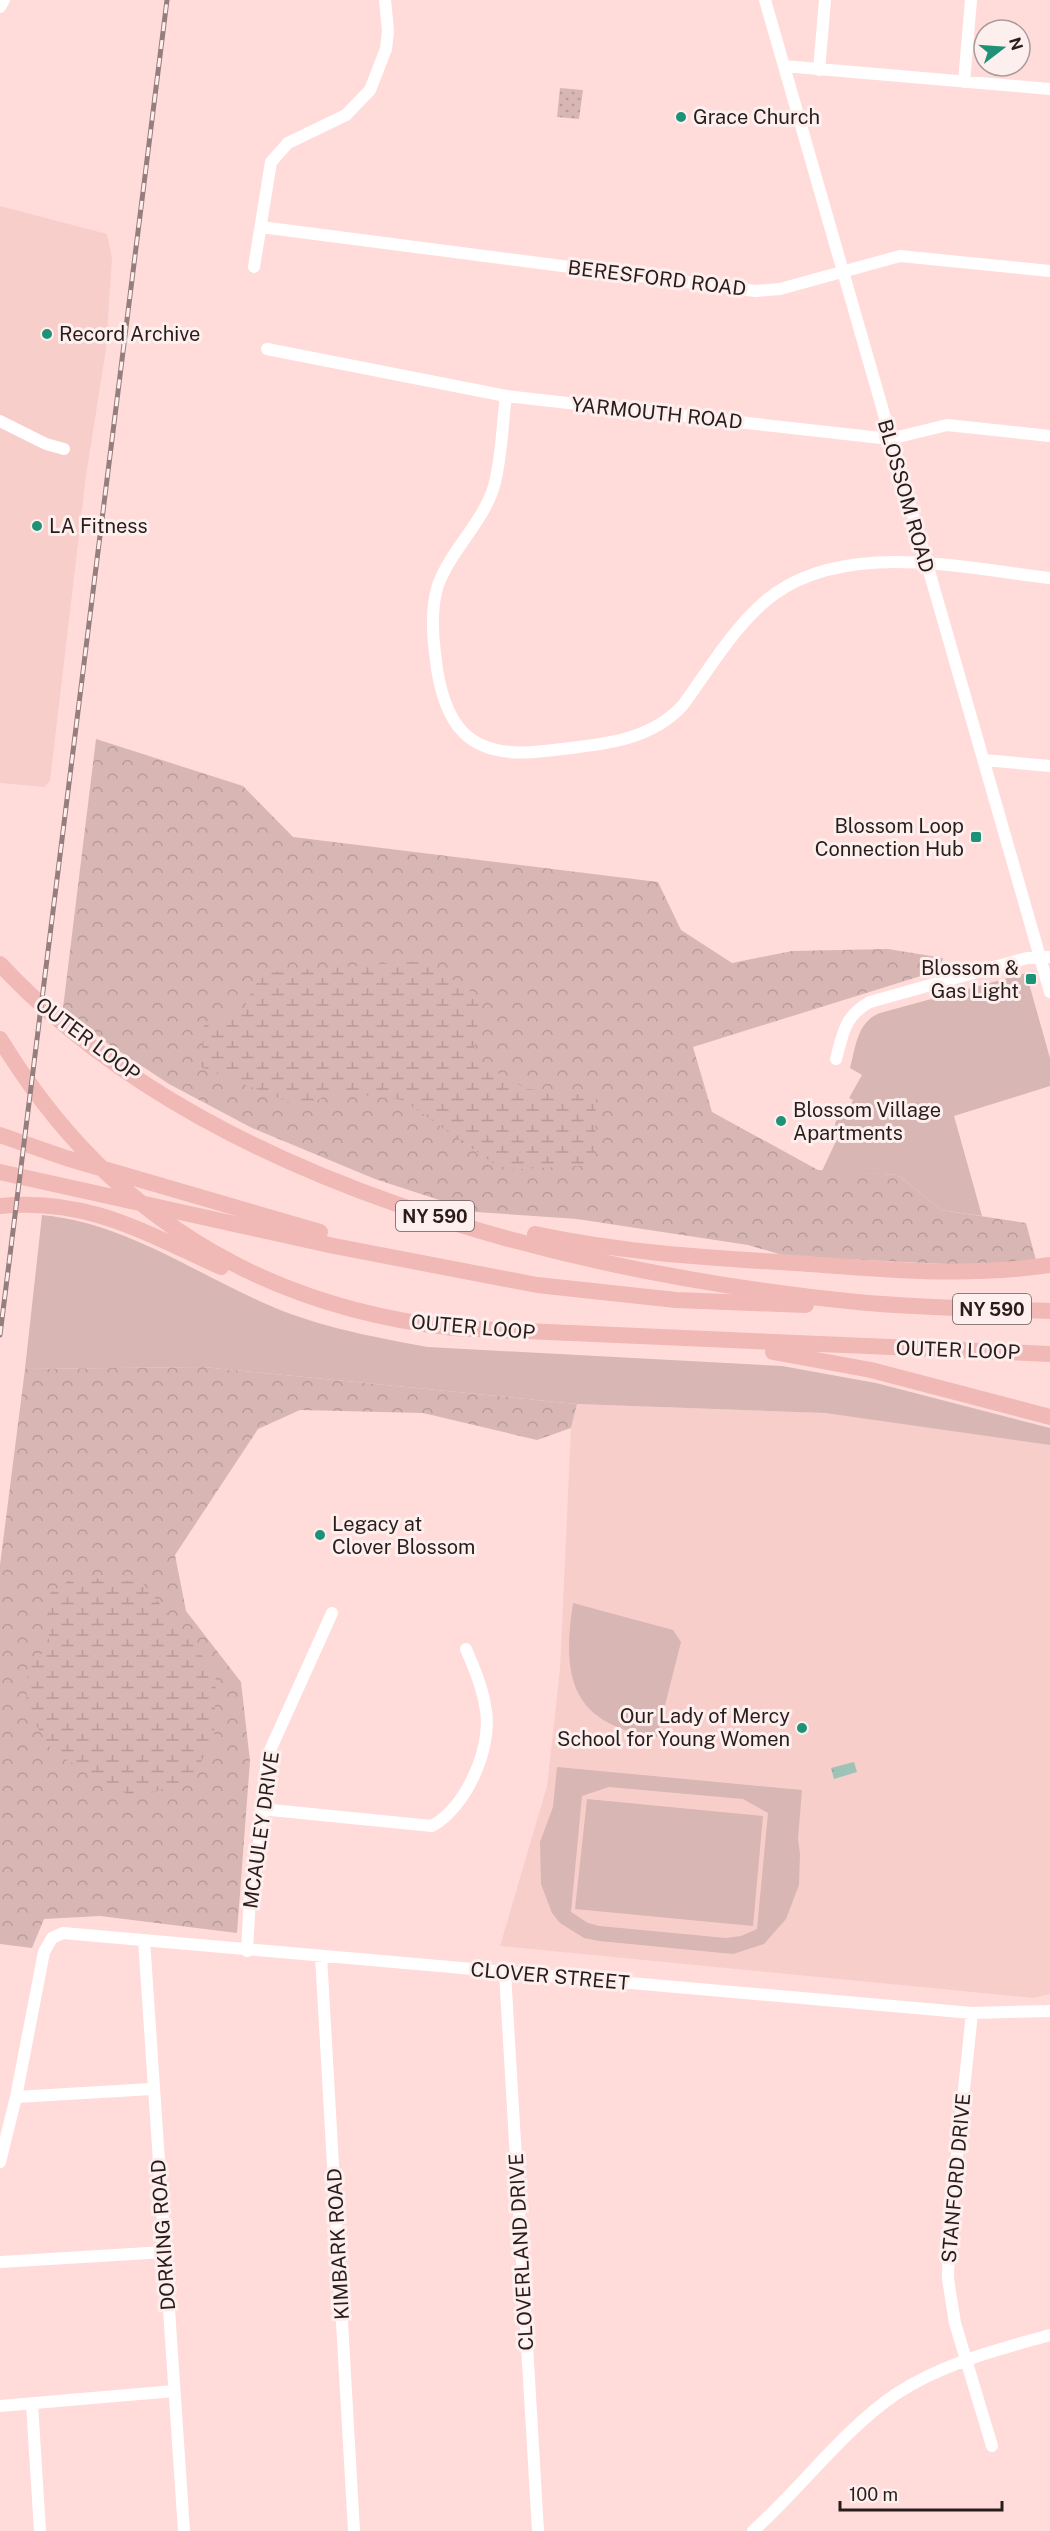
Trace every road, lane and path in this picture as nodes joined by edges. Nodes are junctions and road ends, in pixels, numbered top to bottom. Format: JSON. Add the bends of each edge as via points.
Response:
{"nodes":[{"id":1,"x":4,"y":0,"type":"edge"},
{"id":2,"x":385,"y":0,"type":"edge"},
{"id":3,"x":765,"y":0,"type":"edge"},
{"id":4,"x":825,"y":0,"type":"edge"},
{"id":5,"x":971,"y":0,"type":"edge"},
{"id":6,"x":0,"y":7,"type":"edge"},
{"id":7,"x":784,"y":66,"type":"junction"},
{"id":8,"x":819,"y":70,"type":"junction"},
{"id":9,"x":964,"y":82,"type":"junction"},
{"id":10,"x":1050,"y":88,"type":"edge"},
{"id":11,"x":261,"y":227,"type":"junction"},
{"id":12,"x":254,"y":267,"type":"dead end"},
{"id":13,"x":842,"y":272,"type":"junction"},
{"id":14,"x":1050,"y":272,"type":"edge"},
{"id":15,"x":267,"y":349,"type":"dead end"},
{"id":16,"x":506,"y":396,"type":"junction"},
{"id":17,"x":0,"y":422,"type":"edge"},
{"id":18,"x":1050,"y":436,"type":"edge"},
{"id":19,"x":890,"y":439,"type":"junction"},
{"id":20,"x":64,"y":449,"type":"dead end"},
{"id":21,"x":926,"y":564,"type":"junction"},
{"id":22,"x":1050,"y":578,"type":"edge"},
{"id":23,"x":984,"y":760,"type":"junction"},
{"id":24,"x":1050,"y":766,"type":"edge"},
{"id":25,"x":1045,"y":957,"type":"edge"},
{"id":26,"x":0,"y":964,"type":"edge"},
{"id":27,"x":1050,"y":992,"type":"edge"},
{"id":28,"x":0,"y":1039,"type":"edge"},
{"id":29,"x":836,"y":1059,"type":"dead end"},
{"id":30,"x":0,"y":1135,"type":"edge"},
{"id":31,"x":0,"y":1172,"type":"edge"},
{"id":32,"x":0,"y":1206,"type":"edge"},
{"id":33,"x":411,"y":1208,"type":"junction"},
{"id":34,"x":1050,"y":1265,"type":"edge"},
{"id":35,"x":439,"y":1266,"type":"junction"},
{"id":36,"x":320,"y":1301,"type":"junction"},
{"id":37,"x":933,"y":1307,"type":"junction"},
{"id":38,"x":1050,"y":1311,"type":"edge"},
{"id":39,"x":689,"y":1339,"type":"junction"},
{"id":40,"x":1050,"y":1354,"type":"edge"},
{"id":41,"x":1050,"y":1418,"type":"edge"},
{"id":42,"x":332,"y":1613,"type":"dead end"},
{"id":43,"x":466,"y":1649,"type":"dead end"},
{"id":44,"x":261,"y":1809,"type":"junction"},
{"id":45,"x":144,"y":1940,"type":"junction"},
{"id":46,"x":248,"y":1951,"type":"junction"},
{"id":47,"x":321,"y":1956,"type":"junction"},
{"id":48,"x":505,"y":1973,"type":"junction"},
{"id":49,"x":1050,"y":2011,"type":"edge"},
{"id":50,"x":972,"y":2013,"type":"junction"},
{"id":51,"x":152,"y":2089,"type":"junction"},
{"id":52,"x":16,"y":2097,"type":"junction"},
{"id":53,"x":0,"y":2162,"type":"edge"},
{"id":54,"x":165,"y":2252,"type":"junction"},
{"id":55,"x":0,"y":2262,"type":"edge"},
{"id":56,"x":1050,"y":2335,"type":"edge"},
{"id":57,"x":966,"y":2359,"type":"junction"},
{"id":58,"x":174,"y":2391,"type":"junction"},
{"id":59,"x":32,"y":2404,"type":"junction"},
{"id":60,"x":0,"y":2406,"type":"edge"},
{"id":61,"x":992,"y":2446,"type":"dead end"},
{"id":62,"x":40,"y":2531,"type":"edge"},
{"id":63,"x":184,"y":2531,"type":"edge"},
{"id":64,"x":354,"y":2531,"type":"edge"},
{"id":65,"x":538,"y":2531,"type":"edge"},
{"id":66,"x":753,"y":2531,"type":"edge"}],
"edges":[{"from":1,"to":6,"type":"street"},
{"from":2,"to":11,"type":"street","via":[[388,31],[377,79],[355,108],[288,143],[271,162]]},
{"from":3,"to":7,"type":"street","name":"BLOSSOM ROAD"},
{"from":4,"to":8,"type":"street"},
{"from":5,"to":9,"type":"street"},
{"from":7,"to":8,"type":"street"},
{"from":7,"to":13,"type":"street","name":"BLOSSOM ROAD"},
{"from":8,"to":9,"type":"street"},
{"from":9,"to":10,"type":"street"},
{"from":11,"to":12,"type":"street"},
{"from":11,"to":13,"type":"street","name":"BERESFORD ROAD","via":[[755,291],[780,289]]},
{"from":13,"to":14,"type":"street","name":"BERESFORD ROAD","via":[[900,256]]},
{"from":13,"to":19,"type":"street","name":"BLOSSOM ROAD"},
{"from":15,"to":16,"type":"street","name":"YARMOUTH ROAD"},
{"from":16,"to":19,"type":"street","name":"YARMOUTH ROAD"},
{"from":16,"to":21,"type":"street","via":[[493,488],[443,572],[433,622],[436,670],[444,704],[467,736],[489,749],[518,754],[615,741],[651,730],[673,716],[742,624],[781,590],[827,570],[858,563]]},
{"from":17,"to":20,"type":"street"},
{"from":18,"to":19,"type":"street","name":"YARMOUTH ROAD","via":[[947,425]]},
{"from":19,"to":21,"type":"street","name":"BLOSSOM ROAD"},
{"from":21,"to":22,"type":"street"},
{"from":21,"to":23,"type":"street","name":"BLOSSOM ROAD"},
{"from":23,"to":24,"type":"street"},
{"from":23,"to":25,"type":"street","name":"BLOSSOM ROAD"},
{"from":25,"to":27,"type":"street","name":"BLOSSOM ROAD"},
{"from":25,"to":29,"type":"street","via":[[870,1002],[857,1009],[848,1021]]},
{"from":26,"to":33,"type":"highway","name":"OUTER LOOP","number":"NY 590","via":[[78,1036],[177,1102],[264,1149]]},
{"from":28,"to":36,"type":"highway","name":"OUTER LOOP","number":"NY 590","via":[[63,1129],[132,1196],[213,1252]]},
{"from":30,"to":35,"type":"highway","via":[[219,1204]]},
{"from":31,"to":35,"type":"highway"},
{"from":32,"to":36,"type":"highway","via":[[55,1205],[106,1216],[245,1278]]},
{"from":33,"to":34,"type":"highway","via":[[588,1245],[662,1255],[937,1272],[991,1272]]},
{"from":33,"to":37,"type":"highway","name":"OUTER LOOP","number":"NY 590","via":[[525,1242],[659,1273],[834,1299]]},
{"from":35,"to":37,"type":"highway","via":[[548,1287],[653,1298]]},
{"from":36,"to":39,"type":"highway","name":"OUTER LOOP","number":"NY 590","via":[[377,1316],[454,1328]]},
{"from":37,"to":38,"type":"highway","name":"OUTER LOOP","number":"NY 590"},
{"from":39,"to":40,"type":"highway","name":"OUTER LOOP","number":"NY 590"},
{"from":39,"to":41,"type":"highway","via":[[835,1362]]},
{"from":42,"to":44,"type":"street","name":"MCAULEY DRIVE","via":[[267,1757]]},
{"from":43,"to":44,"type":"street","via":[[480,1681],[487,1714],[482,1757],[466,1794],[447,1818],[432,1826]]},
{"from":44,"to":46,"type":"street","name":"MCAULEY DRIVE","via":[[250,1896]]},
{"from":45,"to":46,"type":"street","name":"CLOVER STREET"},
{"from":45,"to":51,"type":"street","name":"DORKING ROAD"},
{"from":45,"to":52,"type":"street","name":"CLOVER STREET","via":[[74,1933],[51,1938]]},
{"from":46,"to":47,"type":"street","name":"CLOVER STREET"},
{"from":47,"to":48,"type":"street","name":"CLOVER STREET"},
{"from":47,"to":64,"type":"street","name":"KIMBARK ROAD"},
{"from":48,"to":50,"type":"street","name":"CLOVER STREET"},
{"from":48,"to":65,"type":"street","name":"CLOVERLAND DRIVE"},
{"from":49,"to":50,"type":"street","name":"CLOVER STREET"},
{"from":50,"to":57,"type":"street","name":"STANFORD DRIVE","via":[[948,2258],[951,2306]]},
{"from":51,"to":52,"type":"street"},
{"from":51,"to":54,"type":"street","name":"DORKING ROAD"},
{"from":52,"to":53,"type":"street"},
{"from":54,"to":55,"type":"street"},
{"from":54,"to":58,"type":"street","name":"DORKING ROAD"},
{"from":56,"to":57,"type":"street"},
{"from":57,"to":61,"type":"street","name":"STANFORD DRIVE"},
{"from":57,"to":66,"type":"street","via":[[911,2385],[884,2403]]},
{"from":58,"to":59,"type":"street"},
{"from":58,"to":63,"type":"street","name":"DORKING ROAD"},
{"from":59,"to":60,"type":"street"},
{"from":59,"to":62,"type":"street"}]}
